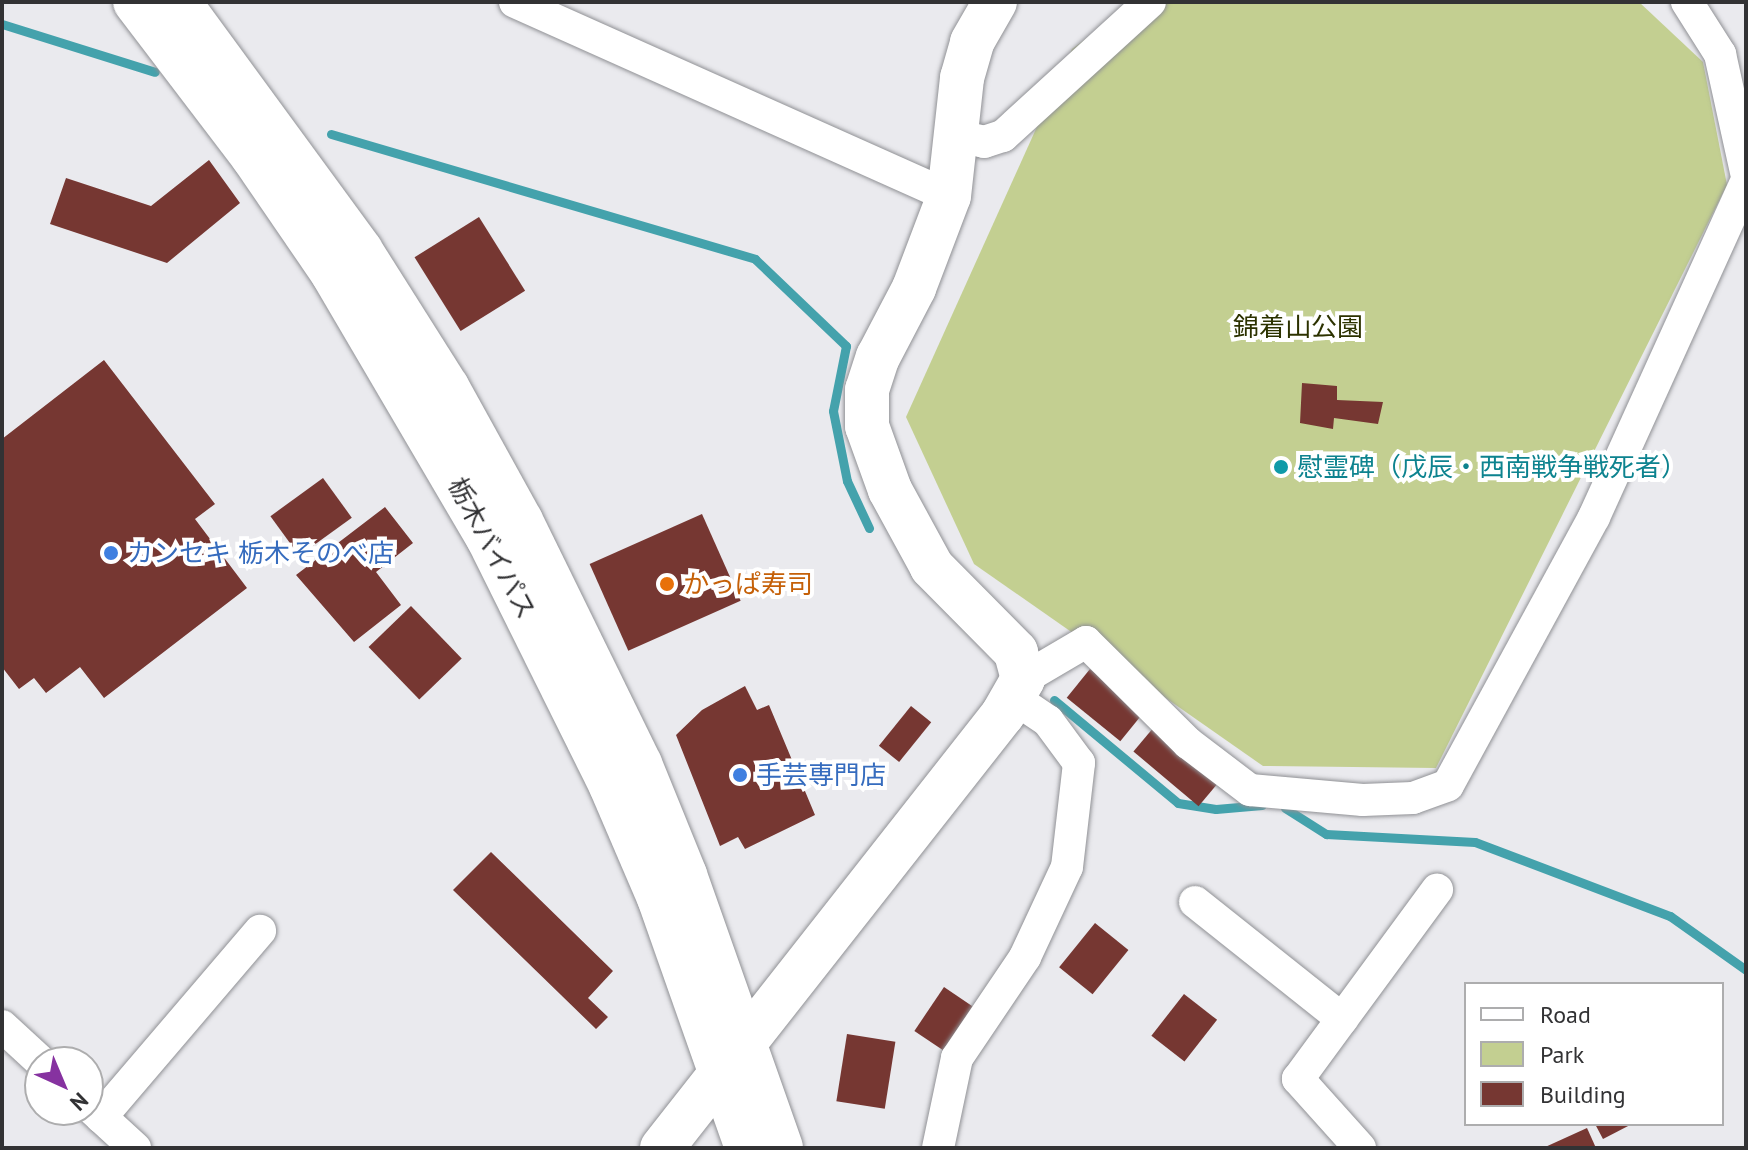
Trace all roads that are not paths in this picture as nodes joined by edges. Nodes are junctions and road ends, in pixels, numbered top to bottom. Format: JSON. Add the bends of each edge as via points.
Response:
{"nodes":[{"id":1,"x":135,"y":2,"type":"edge"},
{"id":2,"x":179,"y":2,"type":"edge"},
{"id":3,"x":515,"y":2,"type":"edge"},
{"id":4,"x":995,"y":2,"type":"edge"},
{"id":5,"x":1150,"y":2,"type":"edge"},
{"id":6,"x":1687,"y":2,"type":"edge"},
{"id":7,"x":959,"y":136,"type":"junction"},
{"id":8,"x":1746,"y":172,"type":"edge"},
{"id":9,"x":1746,"y":182,"type":"edge"},
{"id":10,"x":949,"y":196,"type":"junction"},
{"id":11,"x":1019,"y":689,"type":"junction"},
{"id":12,"x":1437,"y":890,"type":"dead end"},
{"id":13,"x":1195,"y":902,"type":"dead end"},
{"id":14,"x":260,"y":931,"type":"dead end"},
{"id":15,"x":1342,"y":1019,"type":"junction"},
{"id":16,"x":2,"y":1026,"type":"edge"},
{"id":17,"x":24,"y":1046,"type":"edge"},
{"id":18,"x":732,"y":1059,"type":"junction"},
{"id":19,"x":104,"y":1101,"type":"edge"},
{"id":20,"x":104,"y":1119,"type":"edge"},
{"id":21,"x":135,"y":1148,"type":"edge"},
{"id":22,"x":662,"y":1148,"type":"edge"},
{"id":23,"x":747,"y":1148,"type":"edge"},
{"id":24,"x":781,"y":1148,"type":"edge"},
{"id":25,"x":938,"y":1148,"type":"edge"},
{"id":26,"x":1360,"y":1148,"type":"edge"}],
"edges":[{"from":1,"to":18,"type":"main road","name":"栃木バイパス","via":[[253,157],[333,274],[481,524],[623,814]]},
{"from":2,"to":18,"type":"main road","name":"栃木バイパス","via":[[361,251],[447,387],[521,521],[640,764]]},
{"from":3,"to":10,"type":"street"},
{"from":4,"to":7,"type":"main road","via":[[972,42],[962,78]]},
{"from":5,"to":7,"type":"street","via":[[1003,136],[984,142]]},
{"from":6,"to":8,"type":"street","via":[[1720,54]]},
{"from":7,"to":10,"type":"main road"},
{"from":9,"to":11,"type":"street","via":[[1594,517],[1448,785],[1413,798],[1363,800],[1250,790],[1188,743],[1086,642]]},
{"from":10,"to":11,"type":"main road","via":[[914,288],[878,357],[867,390],[867,426],[890,490],[932,567],[1016,652]]},
{"from":11,"to":18,"type":"main road"},
{"from":11,"to":25,"type":"street","via":[[1079,763],[1067,867],[1025,957],[957,1058]]},
{"from":12,"to":15,"type":"street"},
{"from":13,"to":15,"type":"street"},
{"from":14,"to":19,"type":"street"},
{"from":15,"to":26,"type":"street","via":[[1298,1079]]},
{"from":16,"to":17,"type":"street"},
{"from":18,"to":22,"type":"main road"},
{"from":18,"to":23,"type":"main road","name":"栃木バイパス"},
{"from":18,"to":24,"type":"main road","name":"栃木バイパス"},
{"from":20,"to":21,"type":"street"}]}
